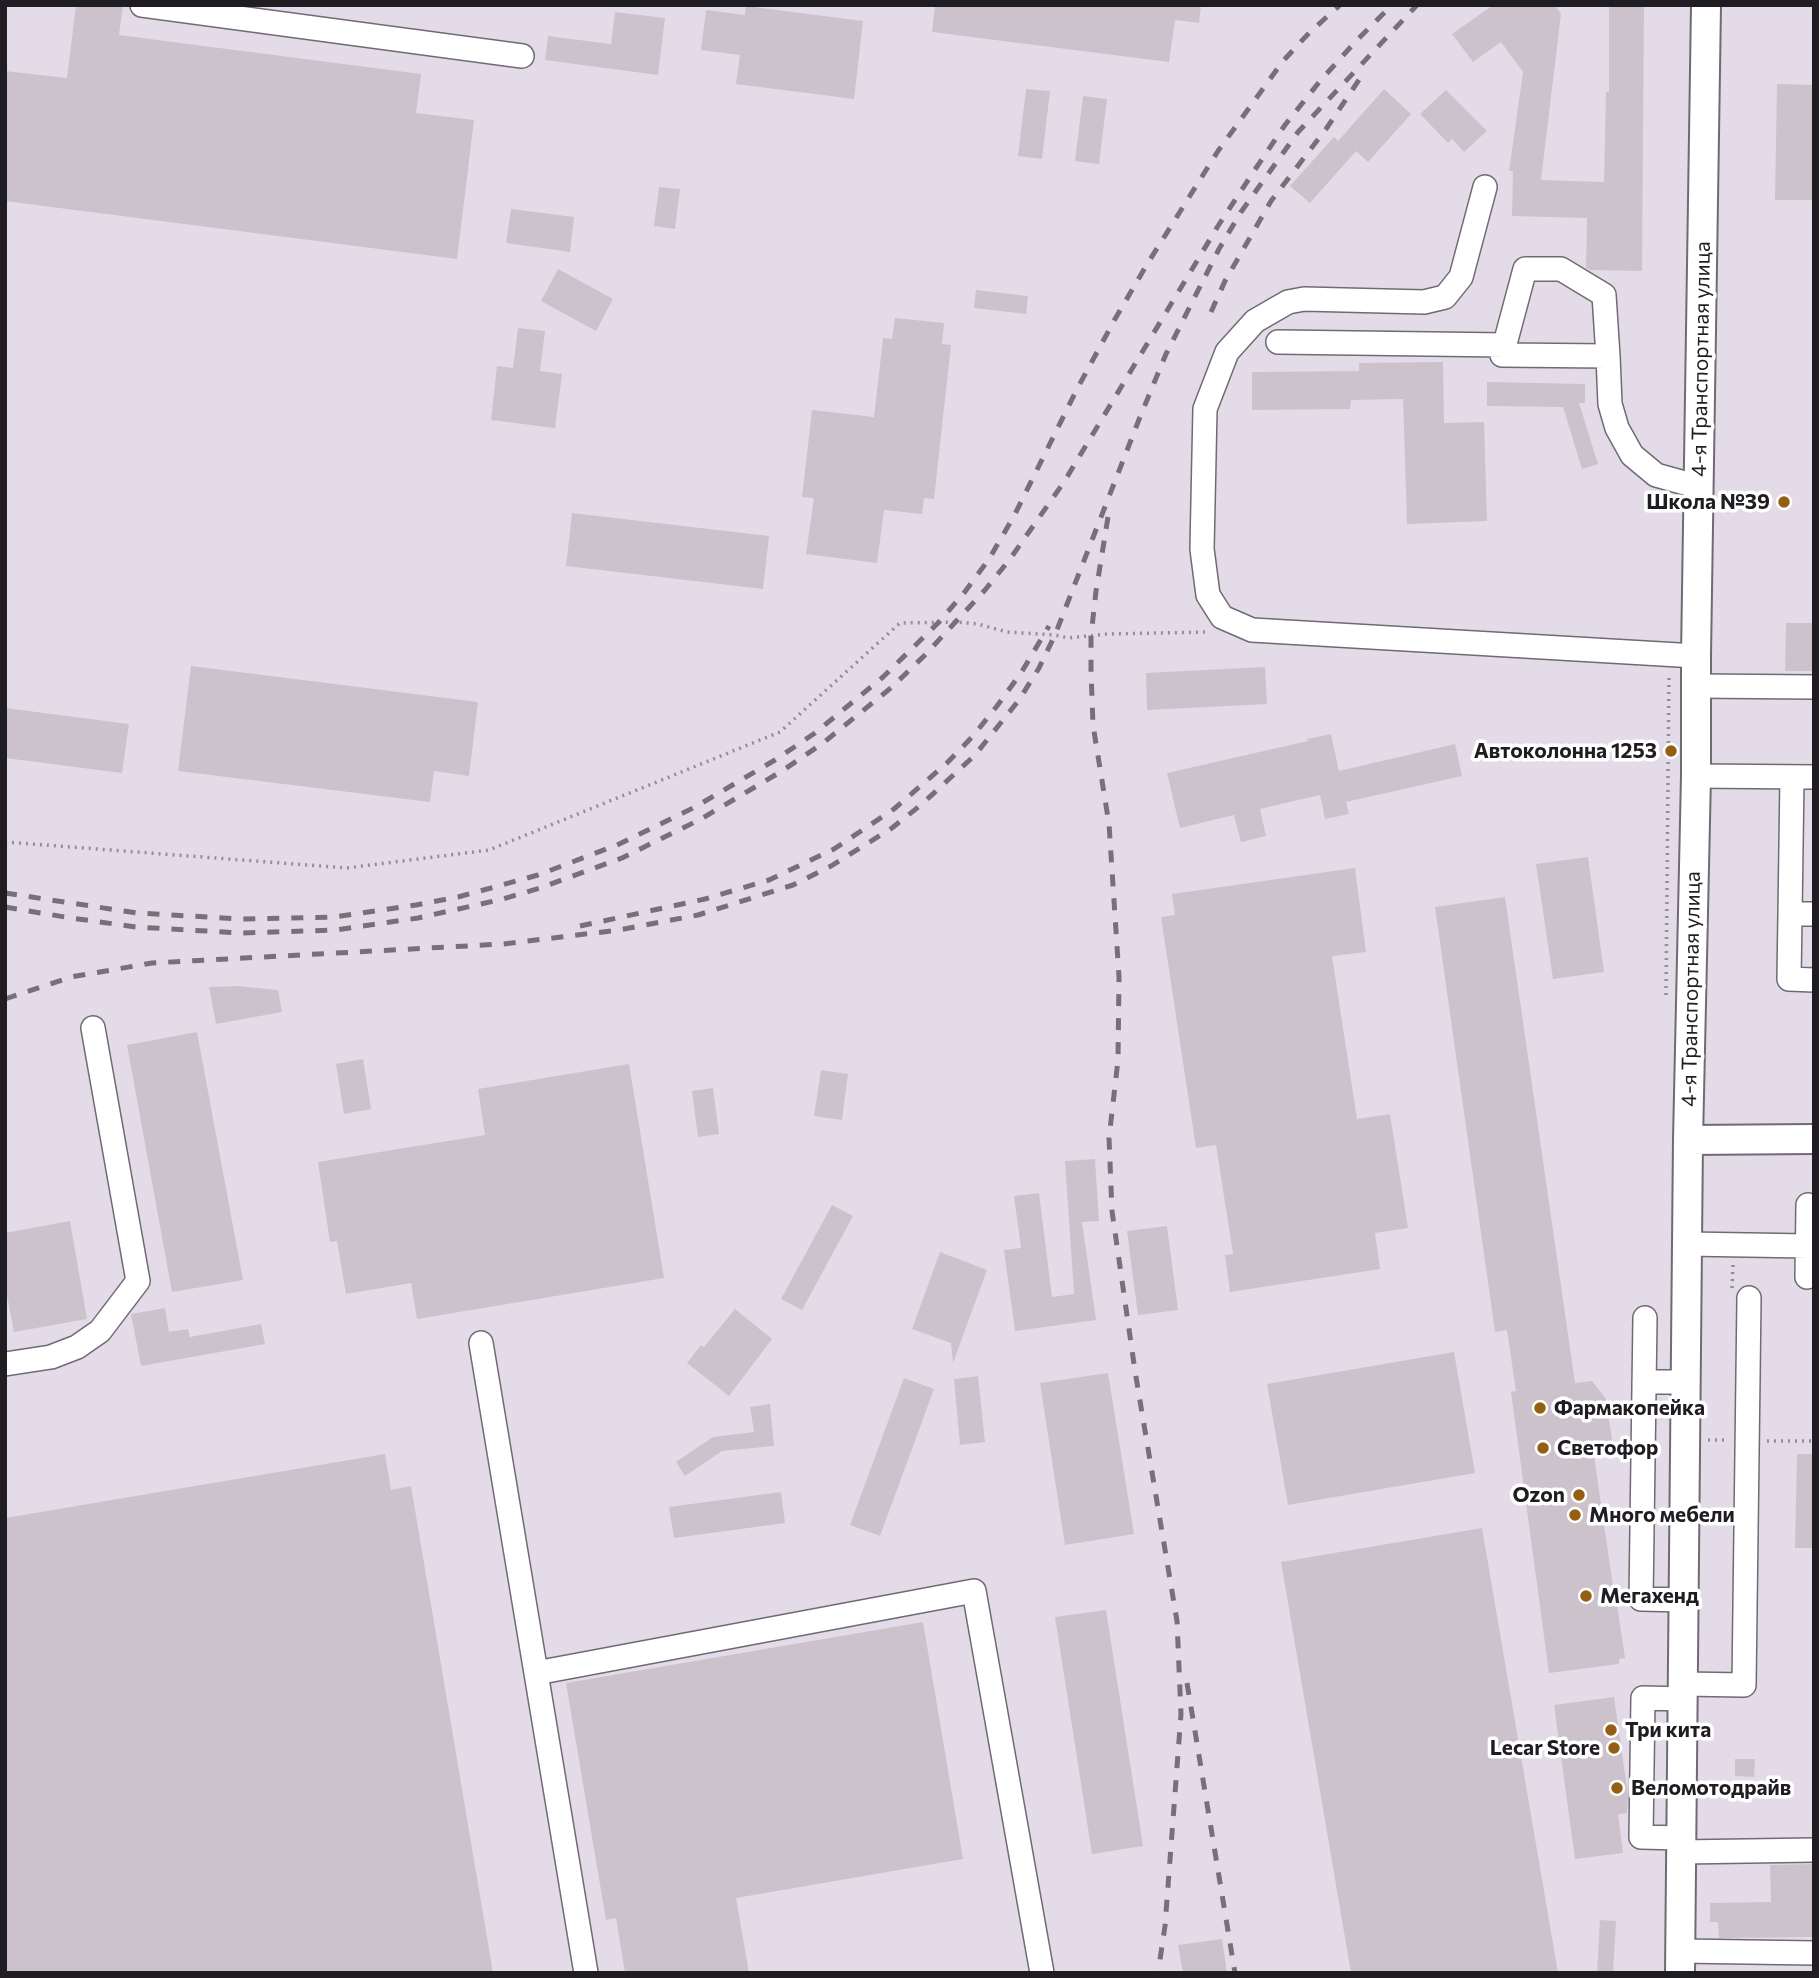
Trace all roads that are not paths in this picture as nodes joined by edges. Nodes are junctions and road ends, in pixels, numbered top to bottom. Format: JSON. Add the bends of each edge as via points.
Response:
{"nodes":[{"id":1,"x":142,"y":5,"type":"edge"},
{"id":2,"x":1706,"y":5,"type":"edge"},
{"id":3,"x":522,"y":56,"type":"dead end"},
{"id":4,"x":1485,"y":187,"type":"dead end"},
{"id":5,"x":1278,"y":342,"type":"dead end"},
{"id":6,"x":1505,"y":345,"type":"junction"},
{"id":7,"x":1608,"y":356,"type":"junction"},
{"id":8,"x":1699,"y":487,"type":"junction"},
{"id":9,"x":1683,"y":655,"type":"junction"},
{"id":10,"x":1696,"y":686,"type":"junction"},
{"id":11,"x":1814,"y":687,"type":"edge"},
{"id":12,"x":1696,"y":776,"type":"junction"},
{"id":13,"x":1803,"y":777,"type":"edge"},
{"id":14,"x":1790,"y":914,"type":"junction"},
{"id":15,"x":1814,"y":914,"type":"edge"},
{"id":16,"x":1814,"y":980,"type":"edge"},
{"id":17,"x":93,"y":1028,"type":"dead end"},
{"id":18,"x":1814,"y":1139,"type":"edge"},
{"id":19,"x":1688,"y":1140,"type":"junction"},
{"id":20,"x":1808,"y":1205,"type":"dead end"},
{"id":21,"x":1687,"y":1244,"type":"junction"},
{"id":22,"x":1808,"y":1246,"type":"junction"},
{"id":23,"x":1807,"y":1277,"type":"dead end"},
{"id":24,"x":1740,"y":1300,"type":"road end"},
{"id":25,"x":1645,"y":1318,"type":"dead end"},
{"id":26,"x":481,"y":1343,"type":"dead end"},
{"id":27,"x":5,"y":1364,"type":"edge"},
{"id":28,"x":1644,"y":1382,"type":"junction"},
{"id":29,"x":1686,"y":1382,"type":"junction"},
{"id":30,"x":1684,"y":1600,"type":"junction"},
{"id":31,"x":536,"y":1673,"type":"junction"},
{"id":32,"x":1683,"y":1691,"type":"junction"},
{"id":33,"x":1681,"y":1845,"type":"junction"},
{"id":34,"x":1814,"y":1850,"type":"edge"},
{"id":35,"x":1814,"y":1953,"type":"edge"},
{"id":36,"x":1680,"y":1962,"type":"edge"},
{"id":37,"x":586,"y":1973,"type":"edge"},
{"id":38,"x":1041,"y":1973,"type":"edge"}],
"edges":[{"from":1,"to":3,"type":"street"},
{"from":2,"to":8,"type":"main road","name":"4-я Транспортная улица"},
{"from":4,"to":9,"type":"street","via":[[1461,277],[1445,297],[1424,302],[1288,302],[1255,321],[1227,352],[1205,409],[1202,549],[1208,595],[1222,617],[1252,631]]},
{"from":5,"to":6,"type":"street"},
{"from":6,"to":7,"type":"street","via":[[1502,355]]},
{"from":6,"to":7,"type":"street","via":[[1525,270],[1560,269],[1605,295]]},
{"from":7,"to":8,"type":"street","via":[[1610,404],[1632,455],[1656,475]]},
{"from":8,"to":9,"type":"main road","name":"4-я Транспортная улица"},
{"from":9,"to":10,"type":"main road","name":"4-я Транспортная улица"},
{"from":10,"to":11,"type":"street"},
{"from":10,"to":12,"type":"main road","name":"4-я Транспортная улица"},
{"from":12,"to":13,"type":"street"},
{"from":12,"to":19,"type":"main road","name":"4-я Транспортная улица"},
{"from":13,"to":14,"type":"street"},
{"from":14,"to":15,"type":"street"},
{"from":14,"to":16,"type":"street","via":[[1789,979]]},
{"from":17,"to":27,"type":"street","via":[[138,1281],[100,1331],[77,1347],[51,1357]]},
{"from":18,"to":19,"type":"main road"},
{"from":19,"to":21,"type":"main road","name":"4-я Транспортная улица"},
{"from":20,"to":22,"type":"street"},
{"from":21,"to":22,"type":"street"},
{"from":21,"to":29,"type":"main road","name":"4-я Транспортная улица"},
{"from":22,"to":23,"type":"street"},
{"from":24,"to":32,"type":"street","via":[[1744,1685]]},
{"from":25,"to":28,"type":"street"},
{"from":26,"to":31,"type":"street"},
{"from":28,"to":29,"type":"street"},
{"from":28,"to":30,"type":"street","via":[[1641,1599]]},
{"from":29,"to":30,"type":"main road","name":"4-я Транспортная улица"},
{"from":30,"to":32,"type":"main road","name":"4-я Транспортная улица"},
{"from":31,"to":37,"type":"street"},
{"from":31,"to":38,"type":"street","via":[[974,1591]]},
{"from":32,"to":33,"type":"main road","name":"4-я Транспортная улица"},
{"from":32,"to":33,"type":"street","via":[[1643,1698],[1641,1837]]},
{"from":33,"to":34,"type":"street"},
{"from":33,"to":36,"type":"main road","name":"4-я Транспортная улица"},
{"from":35,"to":36,"type":"street"}]}
